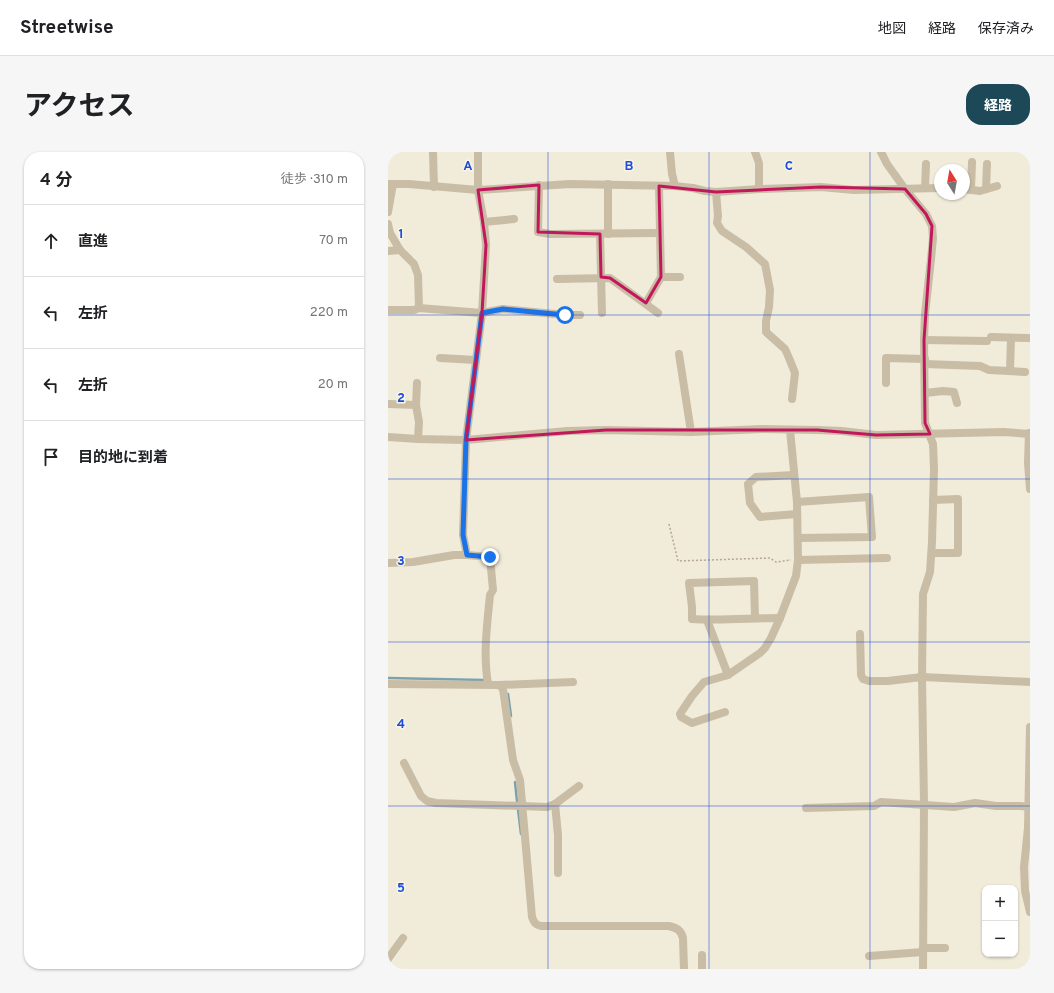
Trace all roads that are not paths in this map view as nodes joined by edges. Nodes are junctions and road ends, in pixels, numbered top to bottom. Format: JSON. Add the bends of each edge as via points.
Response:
{"nodes":[{"id":1,"x":433,"y":152,"type":"edge"},
{"id":2,"x":478,"y":152,"type":"edge"},
{"id":3,"x":670,"y":152,"type":"edge"},
{"id":4,"x":755,"y":152,"type":"edge"},
{"id":5,"x":880,"y":152,"type":"edge"},
{"id":6,"x":972,"y":162,"type":"dead end"},
{"id":7,"x":926,"y":164,"type":"dead end"},
{"id":8,"x":987,"y":164,"type":"dead end"},
{"id":9,"x":970,"y":176,"type":"edge"},
{"id":10,"x":390,"y":184,"type":"edge"},
{"id":11,"x":608,"y":184,"type":"junction"},
{"id":12,"x":539,"y":185,"type":"junction"},
{"id":13,"x":659,"y":186,"type":"junction"},
{"id":14,"x":675,"y":186,"type":"junction"},
{"id":15,"x":997,"y":186,"type":"dead end"},
{"id":16,"x":434,"y":187,"type":"junction"},
{"id":17,"x":925,"y":188,"type":"junction"},
{"id":18,"x":934,"y":188,"type":"edge"},
{"id":19,"x":758,"y":189,"type":"junction"},
{"id":20,"x":905,"y":189,"type":"junction"},
{"id":21,"x":986,"y":189,"type":"junction"},
{"id":22,"x":478,"y":190,"type":"junction"},
{"id":23,"x":970,"y":190,"type":"edge"},
{"id":24,"x":716,"y":192,"type":"junction"},
{"id":25,"x":388,"y":212,"type":"edge"},
{"id":26,"x":514,"y":219,"type":"dead end"},
{"id":27,"x":484,"y":222,"type":"junction"},
{"id":28,"x":388,"y":224,"type":"edge"},
{"id":29,"x":659,"y":232,"type":"junction"},
{"id":30,"x":389,"y":233,"type":"edge"},
{"id":31,"x":604,"y":234,"type":"junction"},
{"id":32,"x":400,"y":250,"type":"junction"},
{"id":33,"x":388,"y":251,"type":"edge"},
{"id":34,"x":601,"y":277,"type":"junction"},
{"id":35,"x":661,"y":277,"type":"junction"},
{"id":36,"x":680,"y":277,"type":"dead end"},
{"id":37,"x":557,"y":279,"type":"dead end"},
{"id":38,"x":646,"y":303,"type":"junction"},
{"id":39,"x":419,"y":308,"type":"junction"},
{"id":40,"x":388,"y":310,"type":"edge"},
{"id":41,"x":602,"y":312,"type":"dead end"},
{"id":42,"x":482,"y":313,"type":"junction"},
{"id":43,"x":658,"y":313,"type":"dead end"},
{"id":44,"x":580,"y":315,"type":"dead end"},
{"id":45,"x":1011,"y":338,"type":"junction"},
{"id":46,"x":1030,"y":338,"type":"edge"},
{"id":47,"x":924,"y":340,"type":"junction"},
{"id":48,"x":678,"y":354,"type":"dead end"},
{"id":49,"x":440,"y":358,"type":"dead end"},
{"id":50,"x":476,"y":360,"type":"junction"},
{"id":51,"x":925,"y":362,"type":"junction"},
{"id":52,"x":1010,"y":371,"type":"junction"},
{"id":53,"x":1025,"y":372,"type":"dead end"},
{"id":54,"x":417,"y":383,"type":"dead end"},
{"id":55,"x":886,"y":383,"type":"dead end"},
{"id":56,"x":925,"y":393,"type":"junction"},
{"id":57,"x":792,"y":399,"type":"dead end"},
{"id":58,"x":957,"y":403,"type":"dead end"},
{"id":59,"x":388,"y":404,"type":"edge"},
{"id":60,"x":416,"y":405,"type":"junction"},
{"id":61,"x":790,"y":430,"type":"junction"},
{"id":62,"x":691,"y":432,"type":"junction"},
{"id":63,"x":930,"y":434,"type":"junction"},
{"id":64,"x":1029,"y":434,"type":"edge"},
{"id":65,"x":388,"y":437,"type":"edge"},
{"id":66,"x":418,"y":439,"type":"junction"},
{"id":67,"x":466,"y":440,"type":"junction"},
{"id":68,"x":1029,"y":474,"type":"edge"},
{"id":69,"x":794,"y":475,"type":"junction"},
{"id":70,"x":1030,"y":489,"type":"edge"},
{"id":71,"x":933,"y":500,"type":"junction"},
{"id":72,"x":797,"y":502,"type":"junction"},
{"id":73,"x":797,"y":514,"type":"junction"},
{"id":74,"x":798,"y":538,"type":"junction"},
{"id":75,"x":932,"y":553,"type":"junction"},
{"id":76,"x":467,"y":555,"type":"junction"},
{"id":77,"x":887,"y":558,"type":"dead end"},
{"id":78,"x":798,"y":560,"type":"junction"},
{"id":79,"x":388,"y":563,"type":"edge"},
{"id":80,"x":755,"y":618,"type":"junction"},
{"id":81,"x":780,"y":618,"type":"junction"},
{"id":82,"x":707,"y":620,"type":"junction"},
{"id":83,"x":860,"y":634,"type":"dead end"},
{"id":84,"x":728,"y":675,"type":"junction"},
{"id":85,"x":922,"y":677,"type":"junction"},
{"id":86,"x":573,"y":682,"type":"dead end"},
{"id":87,"x":1030,"y":682,"type":"edge"},
{"id":88,"x":388,"y":684,"type":"edge"},
{"id":89,"x":488,"y":684,"type":"junction"},
{"id":90,"x":499,"y":685,"type":"junction"},
{"id":91,"x":725,"y":712,"type":"dead end"},
{"id":92,"x":1030,"y":727,"type":"edge"},
{"id":93,"x":404,"y":763,"type":"dead end"},
{"id":94,"x":579,"y":786,"type":"dead end"},
{"id":95,"x":555,"y":804,"type":"junction"},
{"id":96,"x":924,"y":804,"type":"junction"},
{"id":97,"x":522,"y":806,"type":"junction"},
{"id":98,"x":1029,"y":807,"type":"edge"},
{"id":99,"x":806,"y":808,"type":"dead end"},
{"id":100,"x":558,"y":873,"type":"dead end"},
{"id":101,"x":1030,"y":912,"type":"edge"},
{"id":102,"x":402,"y":938,"type":"dead end"},
{"id":103,"x":945,"y":948,"type":"dead end"},
{"id":104,"x":923,"y":950,"type":"junction"},
{"id":105,"x":702,"y":955,"type":"dead end"},
{"id":106,"x":869,"y":956,"type":"dead end"},
{"id":107,"x":388,"y":959,"type":"edge"},
{"id":108,"x":684,"y":969,"type":"edge"},
{"id":109,"x":702,"y":969,"type":"edge"},
{"id":110,"x":923,"y":969,"type":"edge"}],
"edges":[{"from":1,"to":16,"type":"street"},
{"from":2,"to":22,"type":"street"},
{"from":3,"to":14,"type":"street"},
{"from":4,"to":19,"type":"street","via":[[759,163]]},
{"from":5,"to":20,"type":"street"},
{"from":6,"to":9,"type":"street"},
{"from":7,"to":17,"type":"street"},
{"from":8,"to":21,"type":"street"},
{"from":10,"to":16,"type":"street"},
{"from":10,"to":25,"type":"street"},
{"from":11,"to":12,"type":"street"},
{"from":11,"to":13,"type":"street"},
{"from":11,"to":31,"type":"street"},
{"from":12,"to":22,"type":"street"},
{"from":12,"to":31,"type":"street","via":[[538,232]]},
{"from":13,"to":14,"type":"street"},
{"from":13,"to":29,"type":"street"},
{"from":14,"to":24,"type":"street"},
{"from":15,"to":21,"type":"street"},
{"from":16,"to":22,"type":"street"},
{"from":17,"to":18,"type":"street"},
{"from":17,"to":20,"type":"street"},
{"from":19,"to":20,"type":"street"},
{"from":19,"to":24,"type":"street"},
{"from":20,"to":47,"type":"street","via":[[926,214],[932,226]]},
{"from":21,"to":23,"type":"street"},
{"from":22,"to":27,"type":"street"},
{"from":24,"to":57,"type":"street","via":[[717,223],[722,231],[765,264],[770,290],[766,332],[785,349],[795,373]]},
{"from":26,"to":27,"type":"street"},
{"from":27,"to":42,"type":"street","via":[[486,245]]},
{"from":28,"to":30,"type":"street"},
{"from":29,"to":31,"type":"street"},
{"from":29,"to":35,"type":"street"},
{"from":30,"to":32,"type":"street"},
{"from":31,"to":34,"type":"street"},
{"from":32,"to":33,"type":"street"},
{"from":32,"to":39,"type":"street","via":[[414,264],[418,274]]},
{"from":34,"to":37,"type":"street"},
{"from":34,"to":38,"type":"street","via":[[610,278]]},
{"from":34,"to":41,"type":"street"},
{"from":35,"to":36,"type":"street"},
{"from":35,"to":38,"type":"street"},
{"from":38,"to":43,"type":"street"},
{"from":39,"to":40,"type":"street"},
{"from":39,"to":42,"type":"street"},
{"from":42,"to":44,"type":"street","via":[[503,309]]},
{"from":42,"to":50,"type":"street"},
{"from":45,"to":46,"type":"street"},
{"from":45,"to":47,"type":"street"},
{"from":45,"to":52,"type":"street"},
{"from":47,"to":51,"type":"street"},
{"from":48,"to":62,"type":"street"},
{"from":49,"to":50,"type":"street"},
{"from":50,"to":67,"type":"street"},
{"from":51,"to":52,"type":"street"},
{"from":51,"to":55,"type":"street","via":[[886,358]]},
{"from":51,"to":56,"type":"street"},
{"from":52,"to":53,"type":"street"},
{"from":54,"to":60,"type":"street"},
{"from":56,"to":58,"type":"street","via":[[954,392]]},
{"from":56,"to":63,"type":"street","via":[[925,423]]},
{"from":59,"to":60,"type":"street"},
{"from":60,"to":66,"type":"street"},
{"from":61,"to":62,"type":"street"},
{"from":61,"to":63,"type":"street","via":[[842,431],[876,435]]},
{"from":61,"to":69,"type":"street"},
{"from":62,"to":67,"type":"street","via":[[581,431]]},
{"from":63,"to":64,"type":"street"},
{"from":63,"to":71,"type":"street","via":[[933,444]]},
{"from":64,"to":68,"type":"street"},
{"from":65,"to":66,"type":"street"},
{"from":66,"to":67,"type":"street"},
{"from":67,"to":76,"type":"street","via":[[463,535]]},
{"from":68,"to":70,"type":"street"},
{"from":69,"to":72,"type":"street"},
{"from":69,"to":73,"type":"street","via":[[756,477],[748,484],[750,503],[760,517]]},
{"from":71,"to":75,"type":"street"},
{"from":71,"to":75,"type":"street","via":[[958,499],[958,553]]},
{"from":72,"to":73,"type":"street"},
{"from":72,"to":74,"type":"street","via":[[869,497],[872,537]]},
{"from":73,"to":74,"type":"street"},
{"from":74,"to":78,"type":"street"},
{"from":75,"to":85,"type":"street","via":[[930,572],[922,594]]},
{"from":76,"to":79,"type":"street"},
{"from":76,"to":89,"type":"street","via":[[490,557],[493,590],[490,595],[486,647]]},
{"from":77,"to":78,"type":"street"},
{"from":78,"to":81,"type":"street","via":[[796,576]]},
{"from":80,"to":81,"type":"street"},
{"from":80,"to":82,"type":"street"},
{"from":80,"to":82,"type":"street","via":[[754,580],[689,583],[692,619]]},
{"from":81,"to":84,"type":"street","via":[[765,648]]},
{"from":82,"to":84,"type":"street"},
{"from":83,"to":85,"type":"street","via":[[863,679],[888,681]]},
{"from":84,"to":91,"type":"street","via":[[704,682],[680,714],[692,723]]},
{"from":85,"to":87,"type":"street"},
{"from":85,"to":96,"type":"street"},
{"from":86,"to":90,"type":"street"},
{"from":88,"to":89,"type":"street"},
{"from":89,"to":90,"type":"street"},
{"from":90,"to":97,"type":"street","via":[[503,689],[513,760],[520,780]]},
{"from":92,"to":98,"type":"street"},
{"from":93,"to":97,"type":"street","via":[[421,796],[427,801]]},
{"from":94,"to":95,"type":"street"},
{"from":95,"to":97,"type":"street","via":[[547,807]]},
{"from":95,"to":100,"type":"street"},
{"from":96,"to":98,"type":"street","via":[[954,806],[975,803]]},
{"from":96,"to":99,"type":"street","via":[[881,802],[874,806]]},
{"from":96,"to":104,"type":"street"},
{"from":97,"to":108,"type":"street","via":[[534,922],[541,926],[669,926],[680,930],[682,934]]},
{"from":98,"to":101,"type":"street","via":[[1024,867],[1025,891]]},
{"from":102,"to":107,"type":"street"},
{"from":103,"to":104,"type":"street"},
{"from":104,"to":106,"type":"street"},
{"from":104,"to":110,"type":"street"},
{"from":105,"to":109,"type":"street"}]}
